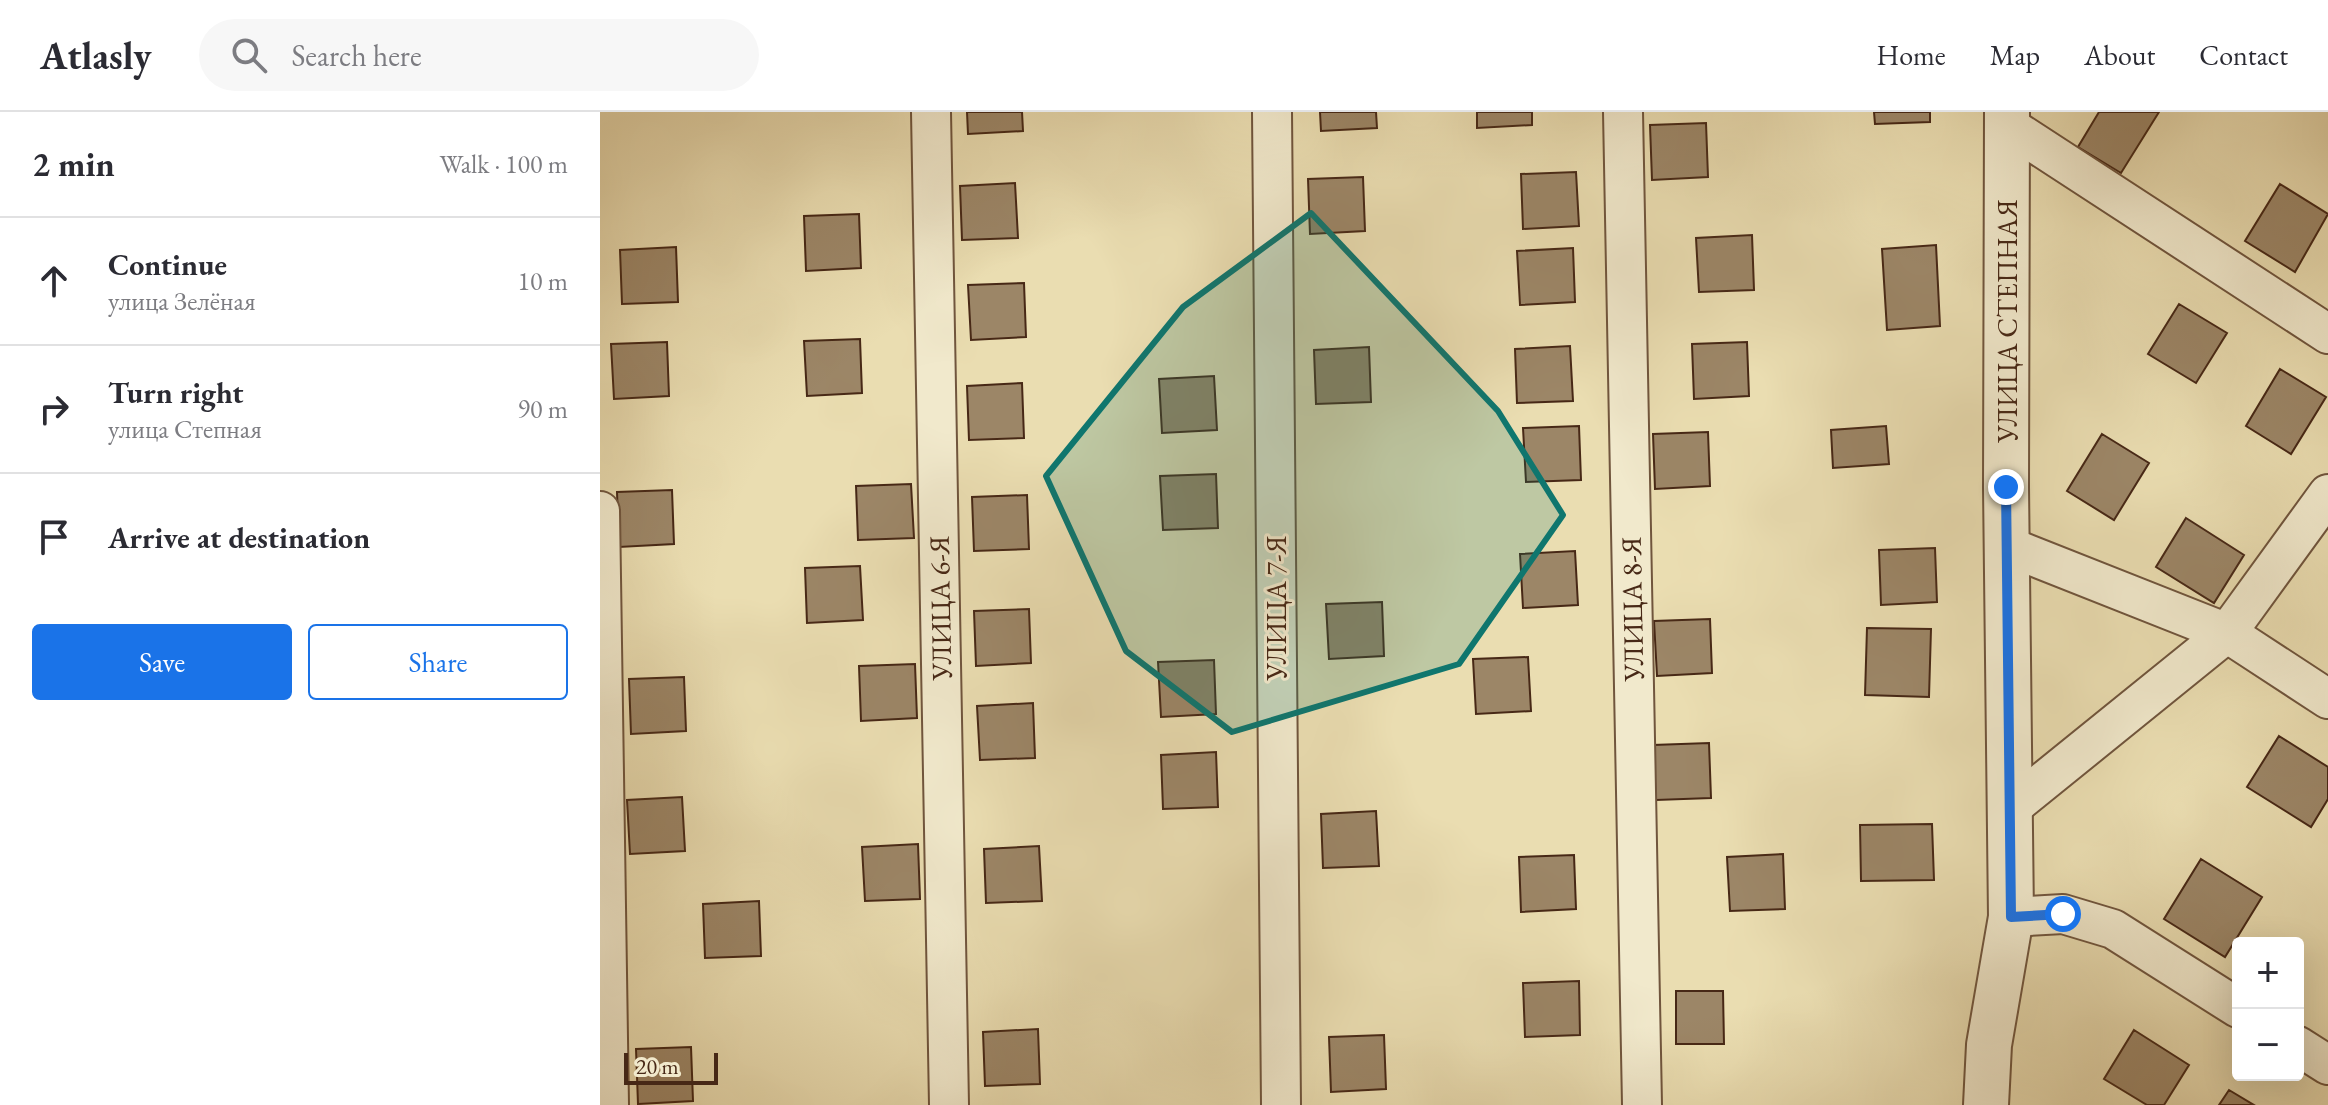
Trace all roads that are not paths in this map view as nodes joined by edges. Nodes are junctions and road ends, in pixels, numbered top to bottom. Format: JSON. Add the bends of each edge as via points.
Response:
{"nodes":[{"id":1,"x":931,"y":112,"type":"edge"},
{"id":2,"x":1272,"y":112,"type":"edge"},
{"id":3,"x":1623,"y":112,"type":"edge"},
{"id":4,"x":2007,"y":118,"type":"edge"},
{"id":5,"x":2328,"y":334,"type":"edge"},
{"id":6,"x":2328,"y":494,"type":"edge"},
{"id":7,"x":600,"y":511,"type":"edge"},
{"id":8,"x":2007,"y":546,"type":"junction"},
{"id":9,"x":2227,"y":633,"type":"junction"},
{"id":10,"x":2328,"y":699,"type":"edge"},
{"id":11,"x":2012,"y":807,"type":"junction"},
{"id":12,"x":2011,"y":917,"type":"junction"},
{"id":13,"x":2232,"y":1004,"type":"edge"},
{"id":14,"x":2304,"y":1050,"type":"edge"},
{"id":15,"x":2328,"y":1065,"type":"edge"},
{"id":16,"x":609,"y":1105,"type":"edge"},
{"id":17,"x":949,"y":1105,"type":"edge"},
{"id":18,"x":1281,"y":1105,"type":"edge"},
{"id":19,"x":1642,"y":1105,"type":"edge"},
{"id":20,"x":1986,"y":1105,"type":"edge"}],
"edges":[{"from":1,"to":17,"type":"street","name":"УЛИЦА 6-Я"},
{"from":2,"to":18,"type":"street","name":"УЛИЦА 7-Я"},
{"from":3,"to":19,"type":"street","name":"УЛИЦА 8-Я"},
{"from":4,"to":5,"type":"street"},
{"from":4,"to":8,"type":"street","name":"УЛИЦА СТЕПНАЯ"},
{"from":6,"to":9,"type":"street"},
{"from":7,"to":16,"type":"street"},
{"from":8,"to":9,"type":"street"},
{"from":8,"to":11,"type":"street","name":"УЛИЦА СТЕПНАЯ"},
{"from":9,"to":10,"type":"street"},
{"from":9,"to":11,"type":"street"},
{"from":11,"to":12,"type":"street","name":"УЛИЦА СТЕПНАЯ"},
{"from":12,"to":13,"type":"street","via":[[2063,914],[2113,929]]},
{"from":12,"to":20,"type":"street","name":"УЛИЦА СТЕПНАЯ","via":[[1989,1045]]},
{"from":14,"to":15,"type":"street"}]}
